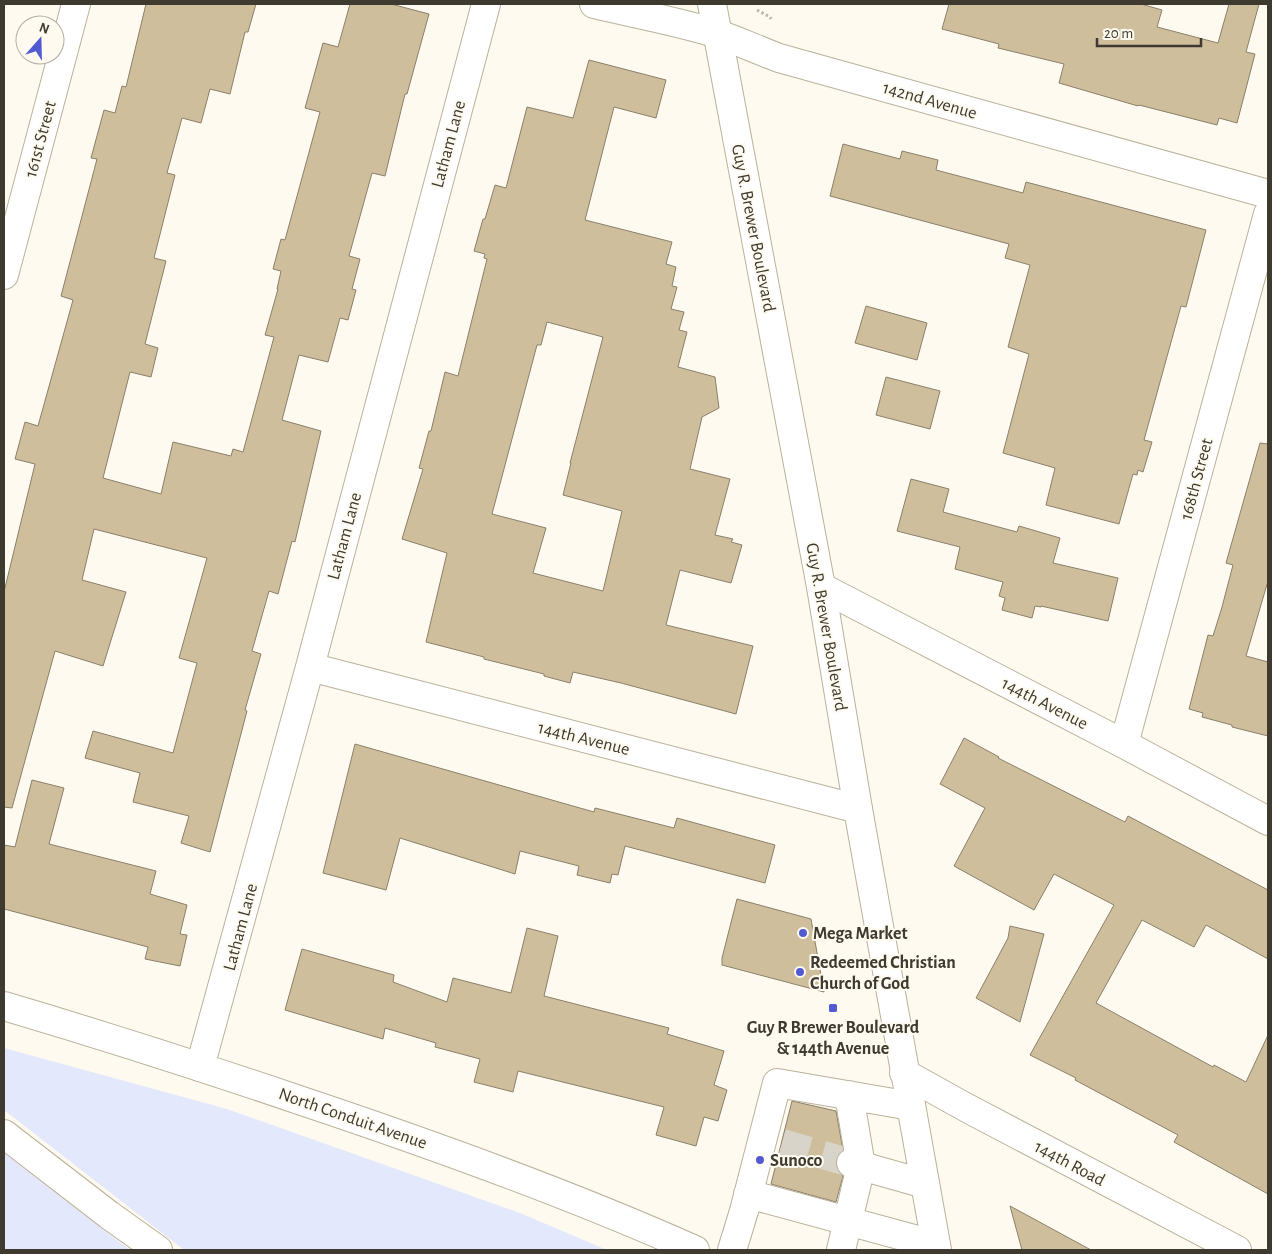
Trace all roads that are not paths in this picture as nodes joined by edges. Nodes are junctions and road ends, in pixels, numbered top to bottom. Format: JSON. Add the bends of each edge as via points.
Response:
{"nodes":[{"id":1,"x":76,"y":4,"type":"edge"},
{"id":2,"x":486,"y":4,"type":"edge"},
{"id":3,"x":594,"y":4,"type":"edge"},
{"id":4,"x":712,"y":4,"type":"edge"},
{"id":5,"x":718,"y":34,"type":"junction"},
{"id":6,"x":1268,"y":194,"type":"edge"},
{"id":7,"x":1268,"y":214,"type":"edge"},
{"id":8,"x":4,"y":275,"type":"edge"},
{"id":9,"x":821,"y":587,"type":"junction"},
{"id":10,"x":310,"y":667,"type":"junction"},
{"id":11,"x":1124,"y":744,"type":"junction"},
{"id":12,"x":858,"y":809,"type":"junction"},
{"id":13,"x":1268,"y":821,"type":"edge"},
{"id":14,"x":4,"y":1006,"type":"edge"},
{"id":15,"x":200,"y":1067,"type":"junction"},
{"id":16,"x":904,"y":1073,"type":"junction"},
{"id":17,"x":849,"y":1096,"type":"junction"},
{"id":18,"x":911,"y":1106,"type":"junction"},
{"id":19,"x":4,"y":1134,"type":"edge"},
{"id":20,"x":856,"y":1165,"type":"junction"},
{"id":21,"x":925,"y":1184,"type":"junction"},
{"id":22,"x":748,"y":1194,"type":"junction"},
{"id":23,"x":848,"y":1221,"type":"junction"},
{"id":24,"x":937,"y":1248,"type":"edge"},
{"id":25,"x":158,"y":1250,"type":"edge"},
{"id":26,"x":695,"y":1250,"type":"edge"},
{"id":27,"x":732,"y":1250,"type":"edge"},
{"id":28,"x":841,"y":1250,"type":"edge"},
{"id":29,"x":1237,"y":1250,"type":"edge"}],
"edges":[{"from":1,"to":8,"type":"main road","name":"161st Street"},
{"from":2,"to":10,"type":"main road","name":"Latham Lane"},
{"from":3,"to":5,"type":"main road","name":"142nd Avenue"},
{"from":4,"to":5,"type":"main road","name":"Guy R. Brewer Boulevard"},
{"from":5,"to":6,"type":"main road","name":"142nd Avenue","via":[[779,58]]},
{"from":5,"to":9,"type":"main road","name":"Guy R. Brewer Boulevard"},
{"from":7,"to":11,"type":"main road","name":"168th Street"},
{"from":9,"to":11,"type":"main road","name":"144th Avenue"},
{"from":9,"to":12,"type":"main road","name":"Guy R. Brewer Boulevard"},
{"from":10,"to":12,"type":"main road","name":"144th Avenue"},
{"from":10,"to":15,"type":"main road","name":"Latham Lane"},
{"from":11,"to":13,"type":"main road","name":"144th Avenue"},
{"from":12,"to":16,"type":"main road","name":"Guy R. Brewer Boulevard"},
{"from":14,"to":15,"type":"main road","name":"North Conduit Avenue"},
{"from":15,"to":26,"type":"main road","name":"North Conduit Avenue","via":[[457,1154]]},
{"from":16,"to":18,"type":"main road","name":"Guy R. Brewer Boulevard"},
{"from":16,"to":29,"type":"main road","name":"144th Road"},
{"from":17,"to":18,"type":"main road"},
{"from":17,"to":20,"type":"main road"},
{"from":17,"to":22,"type":"main road","via":[[777,1083],[772,1140]]},
{"from":18,"to":21,"type":"main road","name":"Guy R. Brewer Boulevard"},
{"from":19,"to":25,"type":"main road"},
{"from":20,"to":21,"type":"main road"},
{"from":20,"to":23,"type":"main road"},
{"from":21,"to":24,"type":"main road","name":"Guy R. Brewer Boulevard"},
{"from":22,"to":23,"type":"main road"},
{"from":22,"to":27,"type":"main road"},
{"from":23,"to":24,"type":"main road"},
{"from":23,"to":28,"type":"main road"}]}
